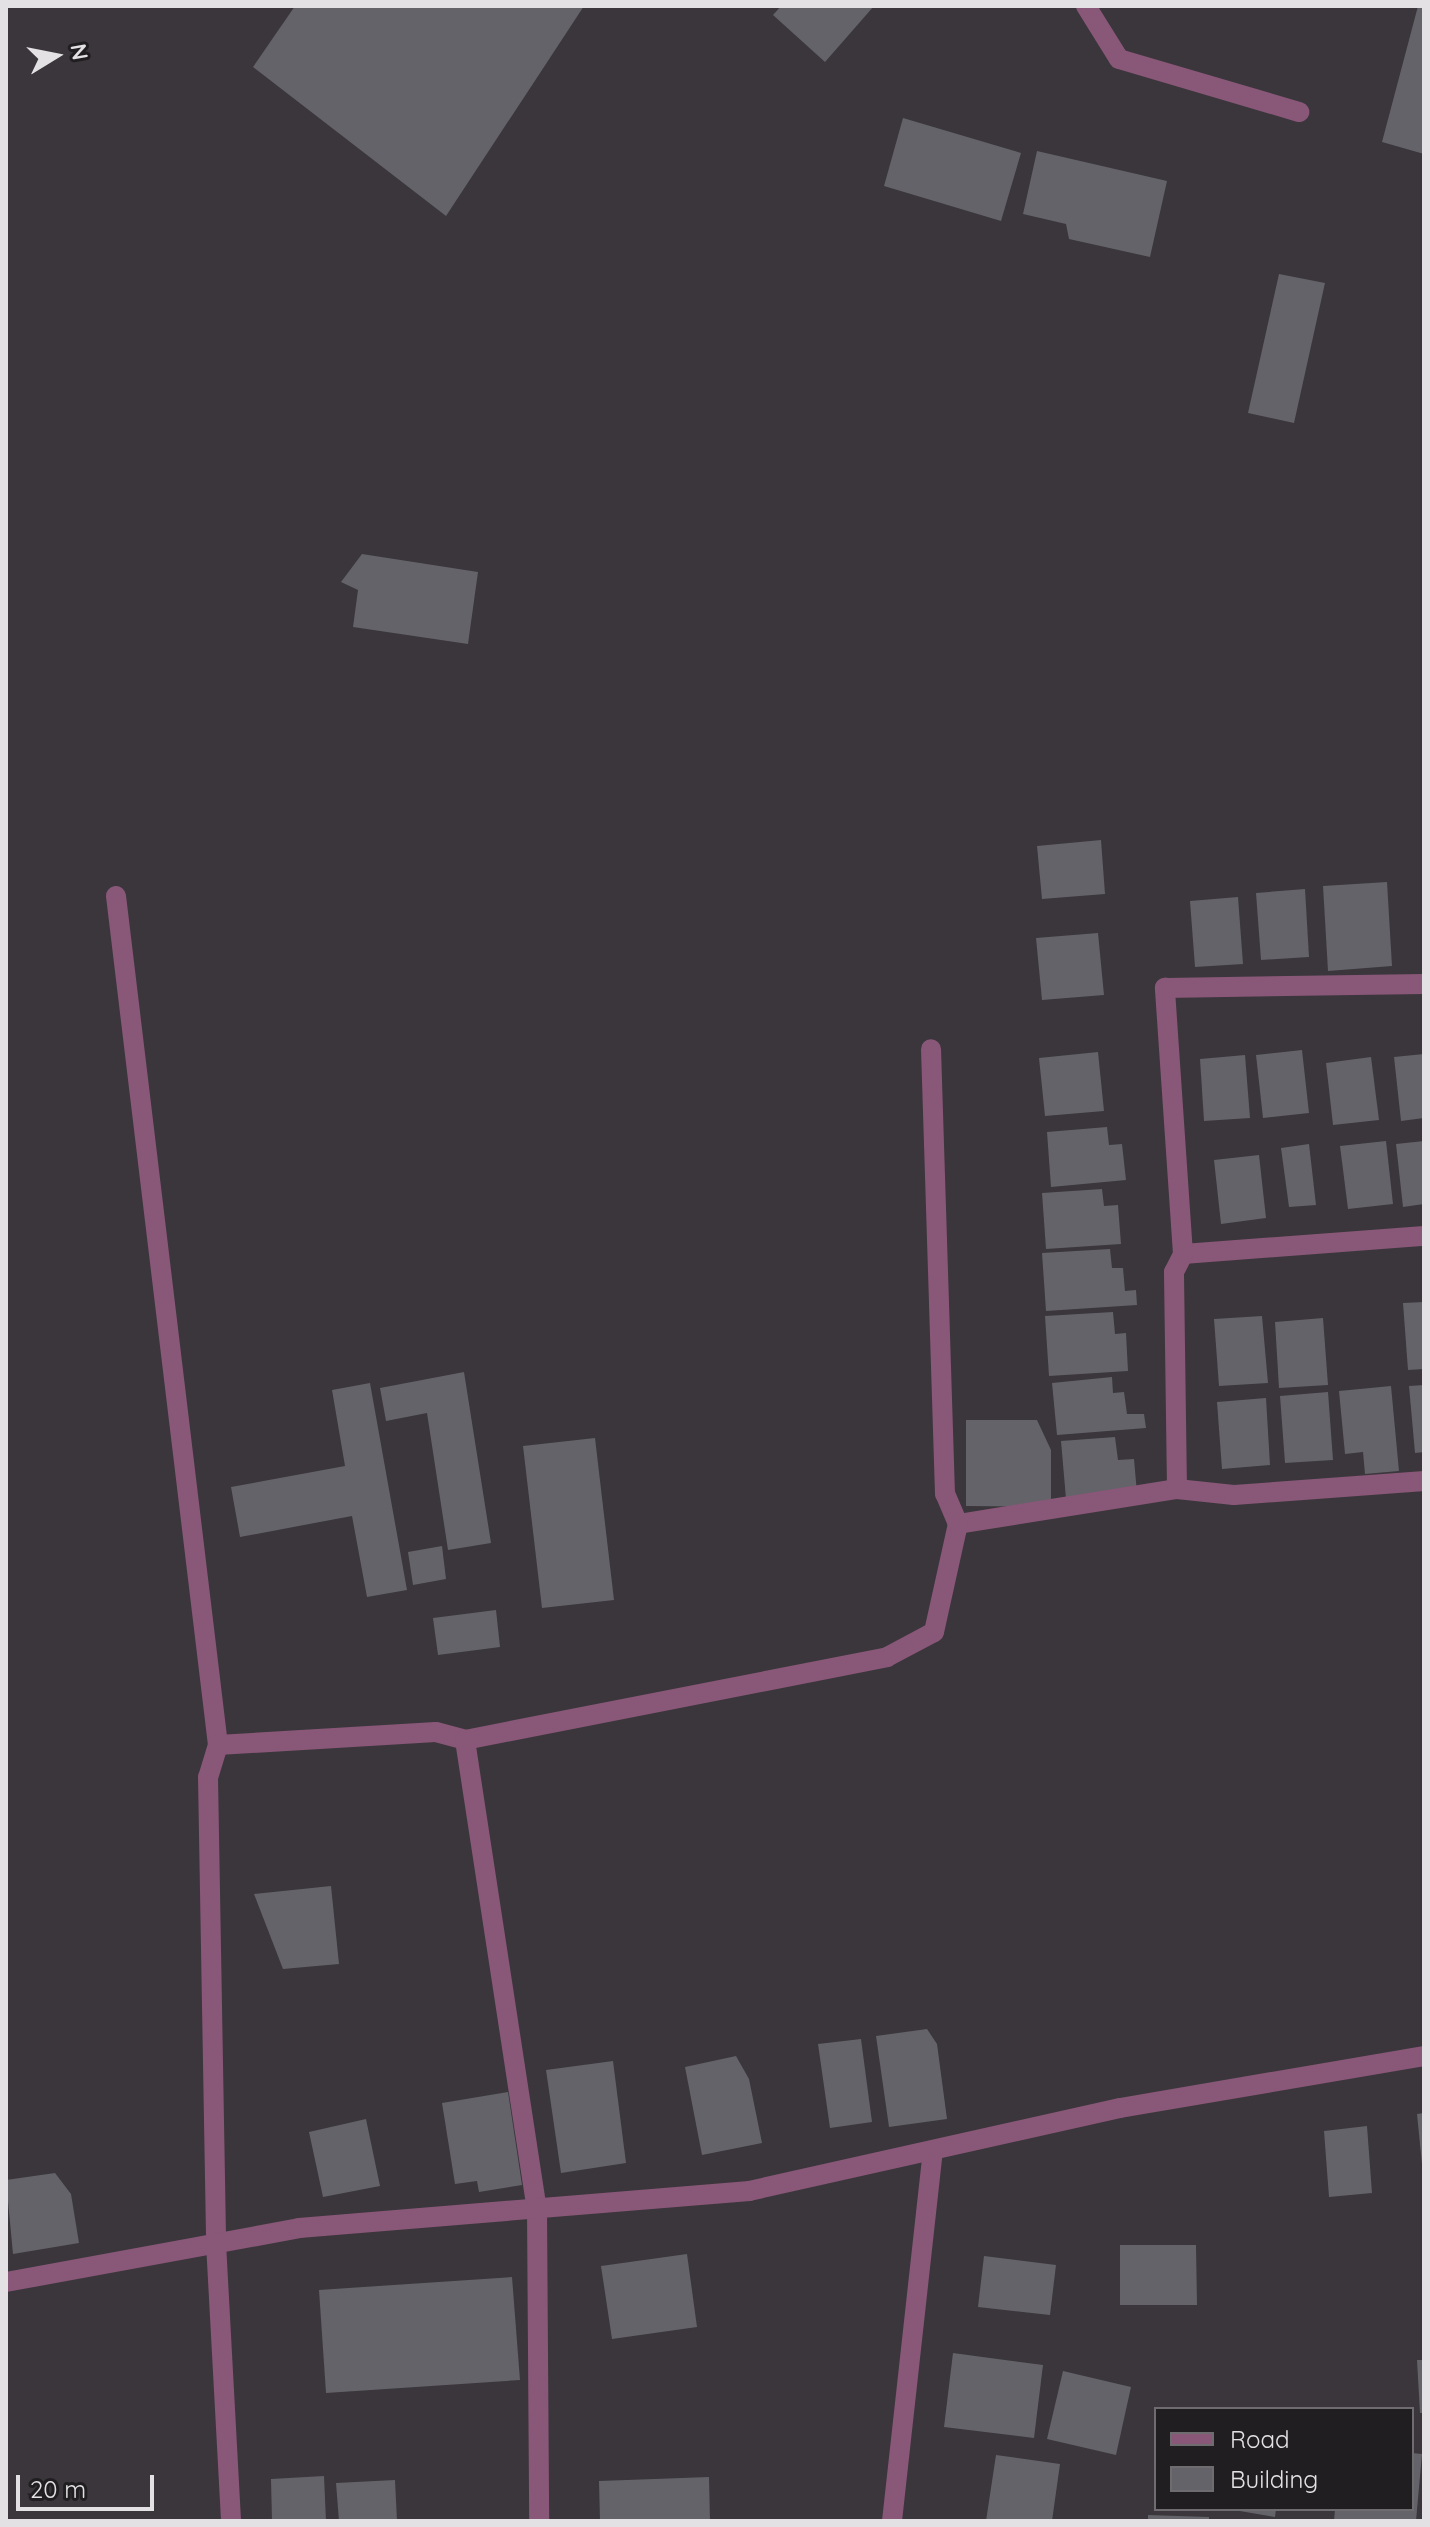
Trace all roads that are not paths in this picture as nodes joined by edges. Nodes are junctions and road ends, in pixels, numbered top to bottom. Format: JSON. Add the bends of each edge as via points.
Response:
{"nodes":[{"id":1,"x":1086,"y":6,"type":"edge"},
{"id":2,"x":1299,"y":112,"type":"dead end"},
{"id":3,"x":116,"y":896,"type":"dead end"},
{"id":4,"x":1424,"y":984,"type":"edge"},
{"id":5,"x":931,"y":1049,"type":"dead end"},
{"id":6,"x":1424,"y":1236,"type":"edge"},
{"id":7,"x":1183,"y":1254,"type":"junction"},
{"id":8,"x":1424,"y":1481,"type":"edge"},
{"id":9,"x":1177,"y":1489,"type":"junction"},
{"id":10,"x":958,"y":1524,"type":"junction"},
{"id":11,"x":465,"y":1740,"type":"junction"},
{"id":12,"x":218,"y":1745,"type":"junction"},
{"id":13,"x":1424,"y":2056,"type":"edge"},
{"id":14,"x":933,"y":2150,"type":"junction"},
{"id":15,"x":537,"y":2209,"type":"junction"},
{"id":16,"x":216,"y":2243,"type":"junction"},
{"id":17,"x":6,"y":2282,"type":"edge"},
{"id":18,"x":231,"y":2521,"type":"edge"},
{"id":19,"x":539,"y":2521,"type":"edge"},
{"id":20,"x":892,"y":2521,"type":"edge"}],
"edges":[{"from":1,"to":2,"type":"street","via":[[1119,59]]},
{"from":3,"to":12,"type":"street"},
{"from":4,"to":7,"type":"street","via":[[1165,988]]},
{"from":5,"to":10,"type":"street","via":[[945,1494]]},
{"from":6,"to":7,"type":"street"},
{"from":7,"to":9,"type":"street","via":[[1174,1272]]},
{"from":8,"to":9,"type":"street","via":[[1234,1495]]},
{"from":9,"to":10,"type":"street"},
{"from":10,"to":11,"type":"street","via":[[934,1632],[887,1657]]},
{"from":11,"to":12,"type":"street","via":[[436,1732]]},
{"from":11,"to":15,"type":"street"},
{"from":12,"to":16,"type":"street","via":[[208,1777]]},
{"from":13,"to":14,"type":"street","via":[[1120,2108]]},
{"from":14,"to":15,"type":"street","via":[[749,2191]]},
{"from":14,"to":20,"type":"street"},
{"from":15,"to":16,"type":"street","via":[[299,2228]]},
{"from":15,"to":19,"type":"street"},
{"from":16,"to":17,"type":"street"},
{"from":16,"to":18,"type":"street"}]}
